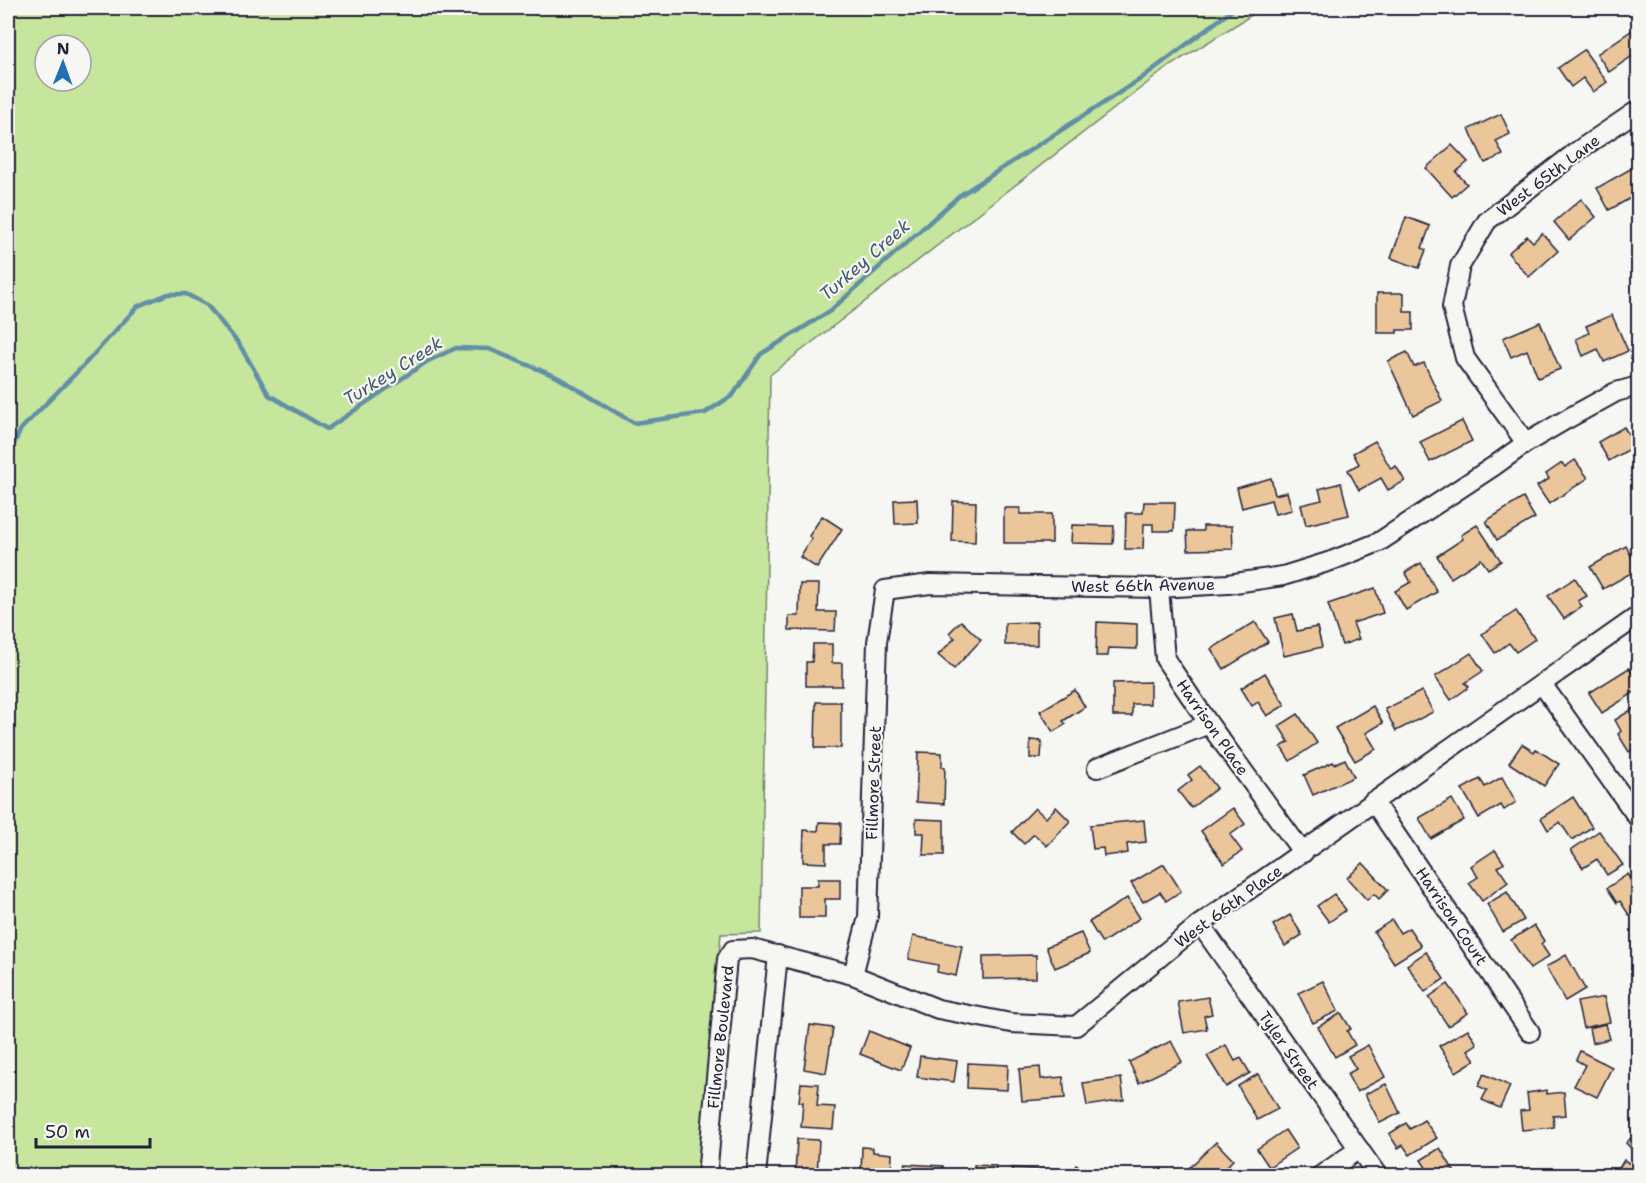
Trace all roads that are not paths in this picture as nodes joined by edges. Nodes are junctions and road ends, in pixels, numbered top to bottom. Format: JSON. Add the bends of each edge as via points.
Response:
{"nodes":[{"id":1,"x":1638,"y":110,"type":"edge"},
{"id":2,"x":1638,"y":386,"type":"edge"},
{"id":3,"x":1526,"y":443,"type":"junction"},
{"id":4,"x":1158,"y":588,"type":"junction"},
{"id":5,"x":885,"y":590,"type":"joint"},
{"id":6,"x":1638,"y":616,"type":"edge"},
{"id":7,"x":1542,"y":684,"type":"junction"},
{"id":8,"x":1209,"y":724,"type":"junction"},
{"id":9,"x":1097,"y":768,"type":"dead end"},
{"id":10,"x":1373,"y":801,"type":"junction"},
{"id":11,"x":1638,"y":818,"type":"edge"},
{"id":12,"x":1303,"y":853,"type":"junction"},
{"id":13,"x":1200,"y":924,"type":"junction"},
{"id":14,"x":778,"y":955,"type":"junction"},
{"id":15,"x":852,"y":975,"type":"junction"},
{"id":16,"x":1530,"y":1032,"type":"dead end"},
{"id":17,"x":1359,"y":1149,"type":"junction"},
{"id":18,"x":706,"y":1176,"type":"edge"},
{"id":19,"x":756,"y":1176,"type":"edge"},
{"id":20,"x":1320,"y":1176,"type":"edge"},
{"id":21,"x":1378,"y":1176,"type":"edge"}],
"edges":[{"from":1,"to":3,"type":"street","name":"West 65th Lane","via":[[1487,221],[1460,266],[1452,307],[1465,358]]},
{"from":2,"to":3,"type":"street","name":"West 66th Avenue","via":[[1617,392]]},
{"from":3,"to":4,"type":"street","name":"West 66th Avenue","via":[[1379,542],[1332,561],[1283,576]]},
{"from":4,"to":5,"type":"street","name":"West 66th Avenue","via":[[930,584]]},
{"from":4,"to":8,"type":"street","name":"Harrison Place","via":[[1165,659]]},
{"from":5,"to":15,"type":"street","name":"Fillmore Street","via":[[877,642],[868,917]]},
{"from":6,"to":7,"type":"street","name":"West 66th Place"},
{"from":7,"to":10,"type":"street","name":"West 66th Place"},
{"from":7,"to":11,"type":"street"},
{"from":8,"to":9,"type":"street"},
{"from":8,"to":12,"type":"street","name":"Harrison Place"},
{"from":10,"to":12,"type":"street","name":"West 66th Place"},
{"from":10,"to":16,"type":"street","name":"Harrison Court"},
{"from":12,"to":13,"type":"street","name":"West 66th Place"},
{"from":13,"to":15,"type":"street","name":"West 66th Place","via":[[1076,1026],[1011,1023],[938,1010]]},
{"from":13,"to":17,"type":"street","name":"Tyler Street"},
{"from":14,"to":15,"type":"street","name":"West 66th Place"},
{"from":14,"to":18,"type":"street","name":"Fillmore Boulevard","via":[[752,949],[733,950],[727,959]]},
{"from":14,"to":19,"type":"street"},
{"from":17,"to":20,"type":"street"},
{"from":17,"to":21,"type":"street","name":"Tyler Street"}]}
